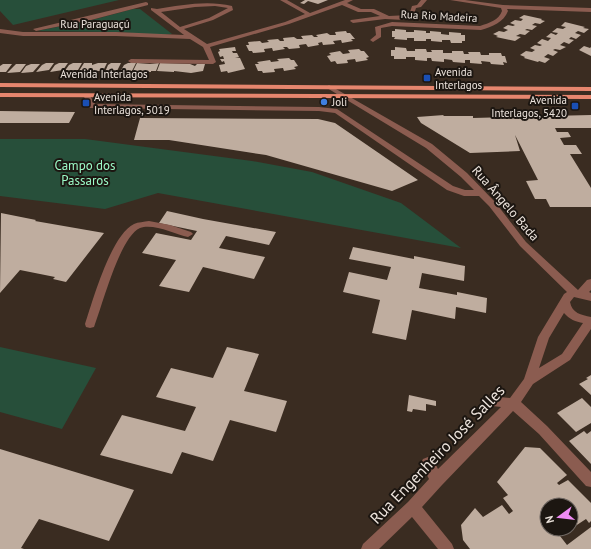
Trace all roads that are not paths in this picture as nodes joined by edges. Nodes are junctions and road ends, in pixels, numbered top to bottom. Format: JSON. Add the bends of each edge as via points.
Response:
{"nodes":[{"id":1,"x":283,"y":0,"type":"edge"},
{"id":2,"x":350,"y":0,"type":"edge"},
{"id":3,"x":424,"y":0,"type":"edge"},
{"id":4,"x":453,"y":0,"type":"edge"},
{"id":5,"x":143,"y":1,"type":"edge"},
{"id":6,"x":343,"y":2,"type":"junction"},
{"id":7,"x":503,"y":7,"type":"junction"},
{"id":8,"x":591,"y":10,"type":"edge"},
{"id":9,"x":157,"y":11,"type":"junction"},
{"id":10,"x":309,"y":14,"type":"junction"},
{"id":11,"x":390,"y":19,"type":"junction"},
{"id":12,"x":353,"y":22,"type":"dead end"},
{"id":13,"x":179,"y":29,"type":"junction"},
{"id":14,"x":0,"y":31,"type":"edge"},
{"id":15,"x":15,"y":33,"type":"junction"},
{"id":16,"x":190,"y":36,"type":"junction"},
{"id":17,"x":373,"y":40,"type":"dead end"},
{"id":18,"x":206,"y":46,"type":"junction"},
{"id":19,"x":131,"y":61,"type":"dead end"},
{"id":20,"x":0,"y":85,"type":"edge"},
{"id":21,"x":329,"y":86,"type":"junction"},
{"id":22,"x":591,"y":89,"type":"edge"},
{"id":23,"x":0,"y":95,"type":"edge"},
{"id":24,"x":87,"y":95,"type":"junction"},
{"id":25,"x":342,"y":95,"type":"junction"},
{"id":26,"x":591,"y":97,"type":"edge"},
{"id":27,"x":482,"y":193,"type":"junction"},
{"id":28,"x":188,"y":234,"type":"dead end"},
{"id":29,"x":591,"y":283,"type":"edge"},
{"id":30,"x":583,"y":295,"type":"edge"},
{"id":31,"x":564,"y":304,"type":"junction"},
{"id":32,"x":591,"y":321,"type":"edge"},
{"id":33,"x":90,"y":324,"type":"dead end"},
{"id":34,"x":529,"y":381,"type":"junction"},
{"id":35,"x":488,"y":401,"type":"dead end"},
{"id":36,"x":513,"y":402,"type":"junction"},
{"id":37,"x":428,"y":463,"type":"dead end"},
{"id":38,"x":437,"y":480,"type":"junction"},
{"id":39,"x":591,"y":480,"type":"edge"},
{"id":40,"x":413,"y":507,"type":"junction"},
{"id":41,"x":368,"y":549,"type":"edge"},
{"id":42,"x":447,"y":549,"type":"edge"}],
"edges":[{"from":1,"to":10,"type":"street"},
{"from":2,"to":6,"type":"street"},
{"from":3,"to":11,"type":"street","via":[[420,6],[414,7],[411,16]]},
{"from":4,"to":7,"type":"street","name":"Rua Rio Madeira"},
{"from":5,"to":9,"type":"street"},
{"from":5,"to":15,"type":"street","via":[[84,19]]},
{"from":6,"to":10,"type":"street"},
{"from":6,"to":11,"type":"street","via":[[360,10],[372,10]]},
{"from":7,"to":8,"type":"street","name":"Rua Rio Madeira"},
{"from":7,"to":11,"type":"street","name":"Rua Rio Madeira","via":[[503,17],[481,28]]},
{"from":9,"to":13,"type":"street"},
{"from":9,"to":13,"type":"street","via":[[208,3],[222,3],[231,9],[211,19]]},
{"from":10,"to":18,"type":"street"},
{"from":11,"to":12,"type":"street"},
{"from":11,"to":17,"type":"street","name":"Rua Rio Madeira","via":[[378,26],[379,36]]},
{"from":13,"to":16,"type":"street"},
{"from":14,"to":15,"type":"street","name":"Rua Paraguaçú"},
{"from":15,"to":16,"type":"street","name":"Rua Paraguaçú"},
{"from":16,"to":18,"type":"street"},
{"from":18,"to":19,"type":"street","via":[[213,62]]},
{"from":20,"to":21,"type":"main road","name":"Avenida Interlagos"},
{"from":21,"to":22,"type":"main road","name":"Avenida Interlagos"},
{"from":21,"to":25,"type":"street","name":"Rua Ângelo Bada"},
{"from":23,"to":24,"type":"main road","name":"Avenida Interlagos"},
{"from":24,"to":25,"type":"main road","name":"Avenida Interlagos"},
{"from":24,"to":27,"type":"street","via":[[93,106],[337,111],[450,188],[464,193]]},
{"from":25,"to":26,"type":"main road","name":"Avenida Interlagos"},
{"from":25,"to":27,"type":"street","name":"Rua Ângelo Bada","via":[[429,146],[464,174]]},
{"from":27,"to":30,"type":"street","name":"Rua Ângelo Bada","via":[[523,244],[543,264]]},
{"from":28,"to":33,"type":"street","via":[[171,228],[144,224],[130,230],[119,245]]},
{"from":29,"to":30,"type":"street"},
{"from":30,"to":31,"type":"street","name":"Rua Engenheiro José Salles","via":[[569,295]]},
{"from":31,"to":32,"type":"street","via":[[577,318]]},
{"from":31,"to":34,"type":"street","name":"Rua Engenheiro José Salles","via":[[544,337]]},
{"from":32,"to":34,"type":"street","name":"Rua Engenheiro José Salles","via":[[566,357]]},
{"from":34,"to":36,"type":"street","name":"Rua Engenheiro José Salles"},
{"from":35,"to":36,"type":"street"},
{"from":36,"to":38,"type":"street","name":"Rua Engenheiro José Salles"},
{"from":36,"to":39,"type":"street"},
{"from":37,"to":38,"type":"street"},
{"from":38,"to":40,"type":"street","name":"Rua Engenheiro José Salles"},
{"from":40,"to":41,"type":"street","name":"Rua Engenheiro José Salles"},
{"from":40,"to":42,"type":"street"}]}
